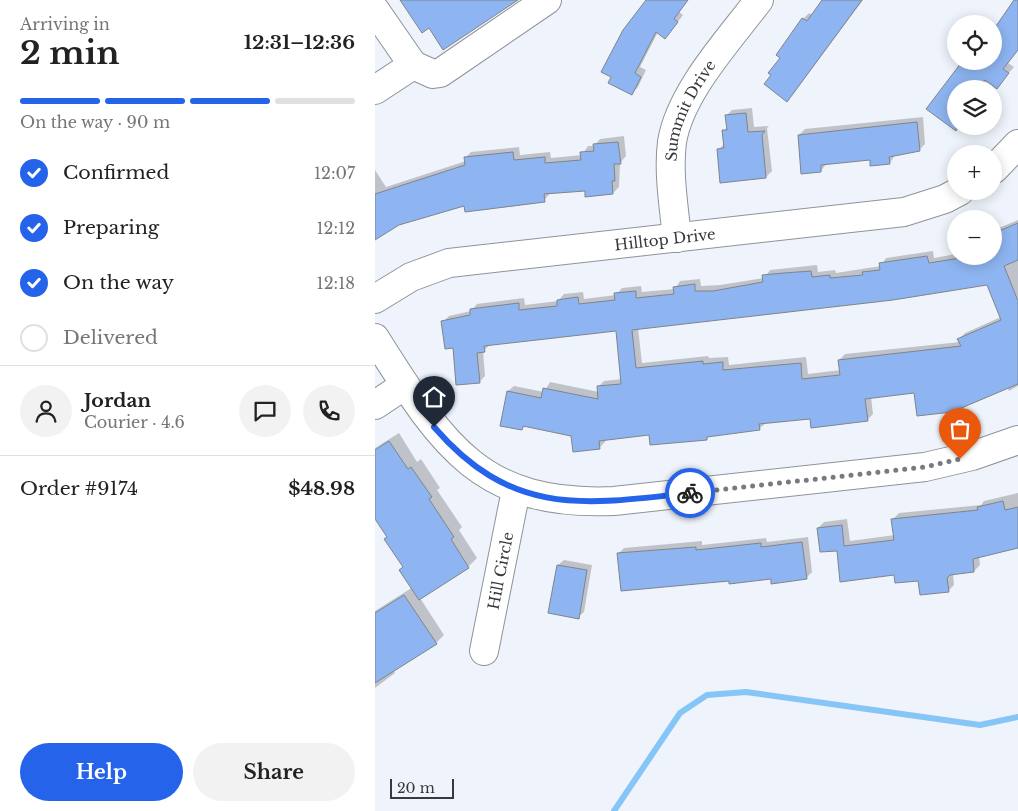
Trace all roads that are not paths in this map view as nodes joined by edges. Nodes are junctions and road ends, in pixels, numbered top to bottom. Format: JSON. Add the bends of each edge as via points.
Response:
{"nodes":[{"id":1,"x":547,"y":0,"type":"edge"},
{"id":2,"x":759,"y":0,"type":"edge"},
{"id":3,"x":375,"y":10,"type":"edge"},
{"id":4,"x":413,"y":65,"type":"junction"},
{"id":5,"x":375,"y":90,"type":"edge"},
{"id":6,"x":1018,"y":144,"type":"edge"},
{"id":7,"x":1002,"y":161,"type":"edge"},
{"id":8,"x":947,"y":198,"type":"edge"},
{"id":9,"x":677,"y":238,"type":"junction"},
{"id":10,"x":375,"y":299,"type":"edge"},
{"id":11,"x":375,"y":338,"type":"edge"},
{"id":12,"x":405,"y":386,"type":"junction"},
{"id":13,"x":375,"y":406,"type":"edge"},
{"id":14,"x":1018,"y":440,"type":"edge"},
{"id":15,"x":516,"y":490,"type":"junction"},
{"id":16,"x":484,"y":651,"type":"dead end"}],
"edges":[{"from":1,"to":4,"type":"street","via":[[440,73],[433,74]]},
{"from":2,"to":9,"type":"street","name":"Summit Drive","via":[[692,90],[679,118],[671,155]]},
{"from":3,"to":4,"type":"street"},
{"from":4,"to":5,"type":"street"},
{"from":6,"to":7,"type":"street"},
{"from":8,"to":9,"type":"street","name":"Hilltop Drive","via":[[905,212]]},
{"from":9,"to":10,"type":"street","name":"Hilltop Drive","via":[[449,263],[411,277]]},
{"from":11,"to":12,"type":"street"},
{"from":12,"to":13,"type":"street"},
{"from":12,"to":15,"type":"street","via":[[450,446],[485,473]]},
{"from":14,"to":15,"type":"street","via":[[925,467],[614,501],[567,501]]},
{"from":15,"to":16,"type":"street","name":"Hill Circle"}]}
